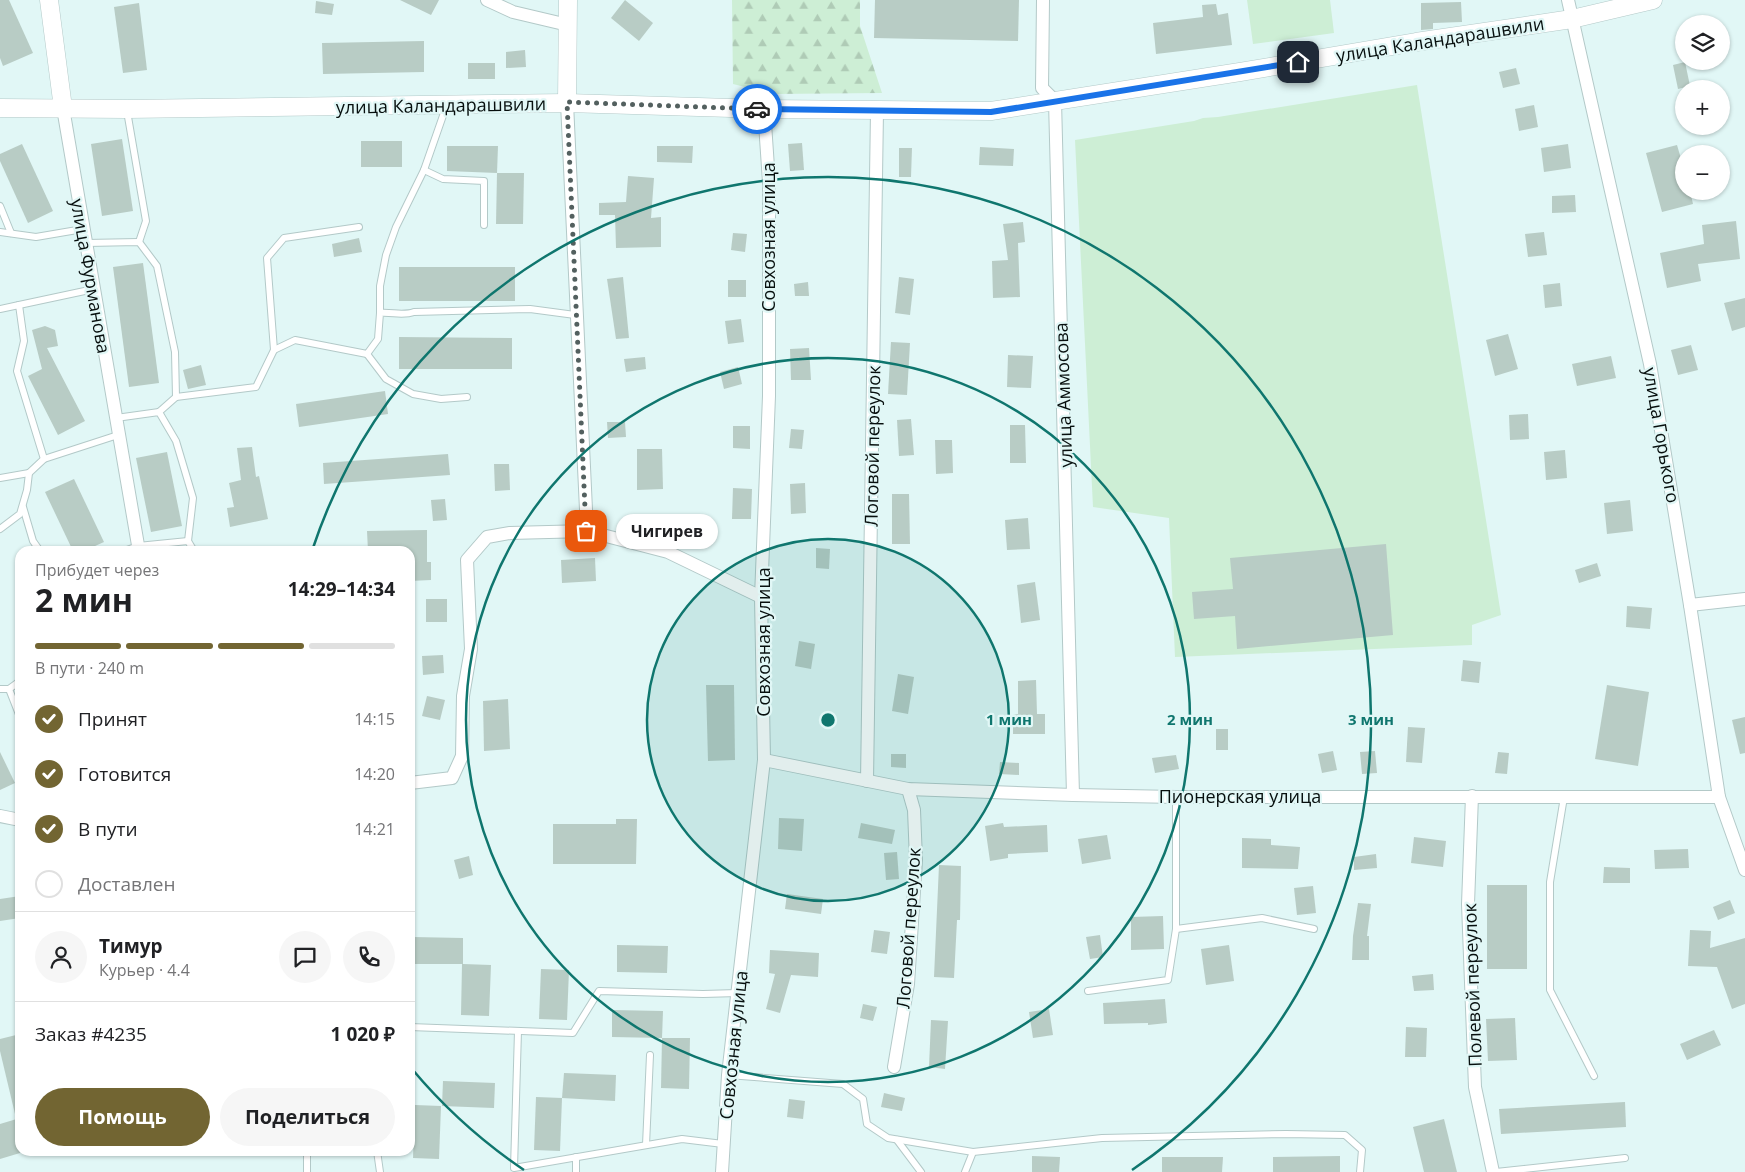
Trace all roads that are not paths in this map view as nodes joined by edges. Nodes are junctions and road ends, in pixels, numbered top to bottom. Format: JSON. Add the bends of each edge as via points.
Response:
{"nodes":[{"id":1,"x":50,"y":0,"type":"edge"},
{"id":2,"x":487,"y":0,"type":"edge"},
{"id":3,"x":568,"y":0,"type":"edge"},
{"id":4,"x":1043,"y":0,"type":"edge"},
{"id":5,"x":1568,"y":0,"type":"edge"},
{"id":6,"x":1653,"y":0,"type":"edge"},
{"id":7,"x":1572,"y":19,"type":"junction"},
{"id":8,"x":568,"y":24,"type":"junction"},
{"id":9,"x":1055,"y":101,"type":"junction"},
{"id":10,"x":567,"y":102,"type":"junction"},
{"id":11,"x":447,"y":105,"type":"junction"},
{"id":12,"x":0,"y":108,"type":"edge"},
{"id":13,"x":63,"y":108,"type":"junction"},
{"id":14,"x":127,"y":109,"type":"junction"},
{"id":15,"x":764,"y":109,"type":"junction"},
{"id":16,"x":877,"y":111,"type":"junction"},
{"id":17,"x":424,"y":170,"type":"junction"},
{"id":18,"x":0,"y":206,"type":"edge"},
{"id":19,"x":484,"y":225,"type":"dead end"},
{"id":20,"x":359,"y":227,"type":"dead end"},
{"id":21,"x":83,"y":229,"type":"junction"},
{"id":22,"x":0,"y":232,"type":"edge"},
{"id":23,"x":11,"y":233,"type":"junction"},
{"id":24,"x":140,"y":242,"type":"junction"},
{"id":25,"x":86,"y":243,"type":"junction"},
{"id":26,"x":94,"y":289,"type":"junction"},
{"id":27,"x":19,"y":306,"type":"junction"},
{"id":28,"x":0,"y":309,"type":"edge"},
{"id":29,"x":380,"y":313,"type":"junction"},
{"id":30,"x":575,"y":315,"type":"junction"},
{"id":31,"x":274,"y":350,"type":"junction"},
{"id":32,"x":367,"y":354,"type":"junction"},
{"id":33,"x":176,"y":397,"type":"junction"},
{"id":34,"x":467,"y":397,"type":"dead end"},
{"id":35,"x":159,"y":412,"type":"junction"},
{"id":36,"x":115,"y":418,"type":"junction"},
{"id":37,"x":118,"y":435,"type":"junction"},
{"id":38,"x":44,"y":458,"type":"junction"},
{"id":39,"x":29,"y":474,"type":"junction"},
{"id":40,"x":0,"y":478,"type":"edge"},
{"id":41,"x":22,"y":506,"type":"junction"},
{"id":42,"x":0,"y":528,"type":"edge"},
{"id":43,"x":586,"y":531,"type":"junction"},
{"id":44,"x":188,"y":542,"type":"junction"},
{"id":45,"x":36,"y":546,"type":"edge"},
{"id":46,"x":137,"y":546,"type":"edge"},
{"id":47,"x":159,"y":546,"type":"edge"},
{"id":48,"x":191,"y":546,"type":"edge"},
{"id":49,"x":761,"y":597,"type":"junction"},
{"id":50,"x":1745,"y":599,"type":"edge"},
{"id":51,"x":1690,"y":605,"type":"junction"},
{"id":52,"x":15,"y":685,"type":"edge"},
{"id":53,"x":0,"y":689,"type":"edge"},
{"id":54,"x":10,"y":689,"type":"junction"},
{"id":55,"x":15,"y":703,"type":"edge"},
{"id":56,"x":764,"y":760,"type":"junction"},
{"id":57,"x":867,"y":781,"type":"junction"},
{"id":58,"x":415,"y":782,"type":"edge"},
{"id":59,"x":908,"y":788,"type":"junction"},
{"id":60,"x":1074,"y":795,"type":"junction"},
{"id":61,"x":1472,"y":796,"type":"junction"},
{"id":62,"x":1176,"y":797,"type":"junction"},
{"id":63,"x":1564,"y":797,"type":"junction"},
{"id":64,"x":1719,"y":797,"type":"junction"},
{"id":65,"x":0,"y":816,"type":"edge"},
{"id":66,"x":15,"y":819,"type":"edge"},
{"id":67,"x":1745,"y":870,"type":"edge"},
{"id":68,"x":1314,"y":929,"type":"dead end"},
{"id":69,"x":1176,"y":930,"type":"junction"},
{"id":70,"x":1088,"y":991,"type":"dead end"},
{"id":71,"x":738,"y":993,"type":"junction"},
{"id":72,"x":415,"y":1027,"type":"edge"},
{"id":73,"x":518,"y":1031,"type":"junction"},
{"id":74,"x":650,"y":1055,"type":"dead end"},
{"id":75,"x":894,"y":1067,"type":"dead end"},
{"id":76,"x":728,"y":1075,"type":"junction"},
{"id":77,"x":1594,"y":1076,"type":"dead end"},
{"id":78,"x":897,"y":1140,"type":"junction"},
{"id":79,"x":723,"y":1144,"type":"junction"},
{"id":80,"x":646,"y":1145,"type":"junction"},
{"id":81,"x":972,"y":1152,"type":"junction"},
{"id":82,"x":307,"y":1156,"type":"edge"},
{"id":83,"x":378,"y":1156,"type":"edge"},
{"id":84,"x":576,"y":1157,"type":"junction"},
{"id":85,"x":1625,"y":1158,"type":"dead end"},
{"id":86,"x":514,"y":1170,"type":"edge"},
{"id":87,"x":307,"y":1172,"type":"edge"},
{"id":88,"x":380,"y":1172,"type":"edge"},
{"id":89,"x":576,"y":1172,"type":"edge"},
{"id":90,"x":722,"y":1172,"type":"edge"},
{"id":91,"x":921,"y":1172,"type":"edge"},
{"id":92,"x":965,"y":1172,"type":"edge"},
{"id":93,"x":1360,"y":1172,"type":"edge"},
{"id":94,"x":1494,"y":1172,"type":"edge"}],
"edges":[{"from":1,"to":13,"type":"main road","name":"улица Фурманова"},
{"from":2,"to":8,"type":"street","via":[[513,12]]},
{"from":3,"to":8,"type":"main road"},
{"from":4,"to":9,"type":"street","via":[[1042,88]]},
{"from":5,"to":7,"type":"street","name":"улица Горького"},
{"from":6,"to":7,"type":"main road","name":"улица Каландарашвили"},
{"from":7,"to":9,"type":"main road","name":"улица Каландарашвили"},
{"from":7,"to":51,"type":"street","name":"улица Горького","via":[[1650,364]]},
{"from":8,"to":10,"type":"main road"},
{"from":9,"to":16,"type":"main road","name":"улица Каландарашвили","via":[[991,112]]},
{"from":9,"to":60,"type":"street","name":"улица Аммосова"},
{"from":10,"to":11,"type":"main road","name":"улица Каландарашвили"},
{"from":10,"to":15,"type":"main road","name":"улица Каландарашвили"},
{"from":10,"to":30,"type":"street"},
{"from":11,"to":14,"type":"main road","name":"улица Каландарашвили"},
{"from":11,"to":17,"type":"lane"},
{"from":12,"to":13,"type":"main road","name":"улица Каландарашвили"},
{"from":13,"to":14,"type":"main road","name":"улица Каландарашвили"},
{"from":13,"to":21,"type":"street","name":"улица Фурманова"},
{"from":14,"to":24,"type":"lane","via":[[146,221]]},
{"from":15,"to":16,"type":"main road","name":"улица Каландарашвили"},
{"from":15,"to":49,"type":"street","name":"Совхозная улица","via":[[770,182],[769,396]]},
{"from":16,"to":57,"type":"street","name":"Логовой переулок"},
{"from":17,"to":19,"type":"lane","via":[[443,179],[484,181]]},
{"from":17,"to":29,"type":"lane","via":[[386,255],[380,286]]},
{"from":18,"to":23,"type":"lane"},
{"from":20,"to":31,"type":"lane","via":[[284,238],[267,258]]},
{"from":21,"to":23,"type":"lane","via":[[36,237]]},
{"from":21,"to":25,"type":"street","name":"улица Фурманова"},
{"from":22,"to":23,"type":"lane"},
{"from":24,"to":25,"type":"lane"},
{"from":24,"to":33,"type":"lane","via":[[157,266],[175,352]]},
{"from":25,"to":26,"type":"street","name":"улица Фурманова"},
{"from":26,"to":27,"type":"lane"},
{"from":26,"to":36,"type":"street","name":"улица Фурманова"},
{"from":27,"to":28,"type":"lane"},
{"from":27,"to":38,"type":"lane","via":[[24,341],[17,371]]},
{"from":29,"to":30,"type":"lane","via":[[406,315],[414,312],[530,309]]},
{"from":29,"to":32,"type":"lane","via":[[378,339]]},
{"from":30,"to":43,"type":"street"},
{"from":31,"to":32,"type":"lane","via":[[295,340]]},
{"from":31,"to":33,"type":"lane","via":[[256,387]]},
{"from":32,"to":34,"type":"lane","via":[[386,379],[413,394],[441,399]]},
{"from":33,"to":35,"type":"lane"},
{"from":35,"to":36,"type":"lane"},
{"from":35,"to":44,"type":"lane","via":[[176,441],[194,498]]},
{"from":36,"to":37,"type":"street","name":"улица Фурманова"},
{"from":37,"to":38,"type":"lane"},
{"from":37,"to":46,"type":"street","name":"улица Фурманова"},
{"from":38,"to":39,"type":"lane"},
{"from":39,"to":40,"type":"lane"},
{"from":39,"to":41,"type":"lane"},
{"from":41,"to":42,"type":"lane","via":[[20,514]]},
{"from":41,"to":45,"type":"lane"},
{"from":43,"to":49,"type":"street","via":[[668,552]]},
{"from":43,"to":58,"type":"street","via":[[510,533],[486,537],[467,560],[471,649],[463,696],[462,756],[452,778]]},
{"from":44,"to":47,"type":"lane"},
{"from":44,"to":48,"type":"lane"},
{"from":49,"to":56,"type":"street","name":"Совхозная улица"},
{"from":50,"to":51,"type":"street"},
{"from":51,"to":64,"type":"street","name":"улица Горького"},
{"from":52,"to":54,"type":"lane"},
{"from":53,"to":54,"type":"lane"},
{"from":54,"to":55,"type":"lane"},
{"from":56,"to":57,"type":"street","name":"Пионерская улица"},
{"from":56,"to":71,"type":"street","name":"Совхозная улица"},
{"from":57,"to":59,"type":"street","name":"Пионерская улица"},
{"from":59,"to":60,"type":"street","name":"Пионерская улица"},
{"from":59,"to":75,"type":"street","name":"Логовой переулок","via":[[914,810],[916,860],[908,984]]},
{"from":60,"to":62,"type":"street","name":"Пионерская улица"},
{"from":61,"to":62,"type":"street","name":"Пионерская улица"},
{"from":61,"to":63,"type":"street","name":"Пионерская улица"},
{"from":61,"to":94,"type":"street","name":"Полевой переулок","via":[[1468,904],[1475,1087]]},
{"from":62,"to":69,"type":"lane"},
{"from":63,"to":64,"type":"street","name":"Пионерская улица"},
{"from":63,"to":77,"type":"lane","via":[[1550,882],[1550,990]]},
{"from":64,"to":67,"type":"street","name":"улица Горького"},
{"from":65,"to":66,"type":"street"},
{"from":68,"to":69,"type":"lane","via":[[1262,918]]},
{"from":69,"to":70,"type":"lane","via":[[1168,980]]},
{"from":71,"to":73,"type":"lane","via":[[599,991],[573,1034]]},
{"from":71,"to":76,"type":"street","name":"Совхозная улица"},
{"from":72,"to":73,"type":"lane"},
{"from":73,"to":86,"type":"lane"},
{"from":74,"to":80,"type":"lane"},
{"from":76,"to":78,"type":"lane","via":[[843,1084],[863,1100],[868,1124],[888,1138]]},
{"from":76,"to":79,"type":"street","name":"Совхозная улица"},
{"from":78,"to":81,"type":"lane"},
{"from":78,"to":91,"type":"lane"},
{"from":79,"to":80,"type":"lane","via":[[682,1139]]},
{"from":79,"to":90,"type":"street","name":"Совхозная улица"},
{"from":80,"to":84,"type":"lane"},
{"from":81,"to":92,"type":"lane"},
{"from":81,"to":93,"type":"lane","via":[[1102,1138],[1344,1136],[1362,1150]]},
{"from":82,"to":87,"type":"lane"},
{"from":83,"to":88,"type":"lane"},
{"from":84,"to":86,"type":"lane"},
{"from":84,"to":89,"type":"lane"},
{"from":85,"to":94,"type":"lane"}]}
